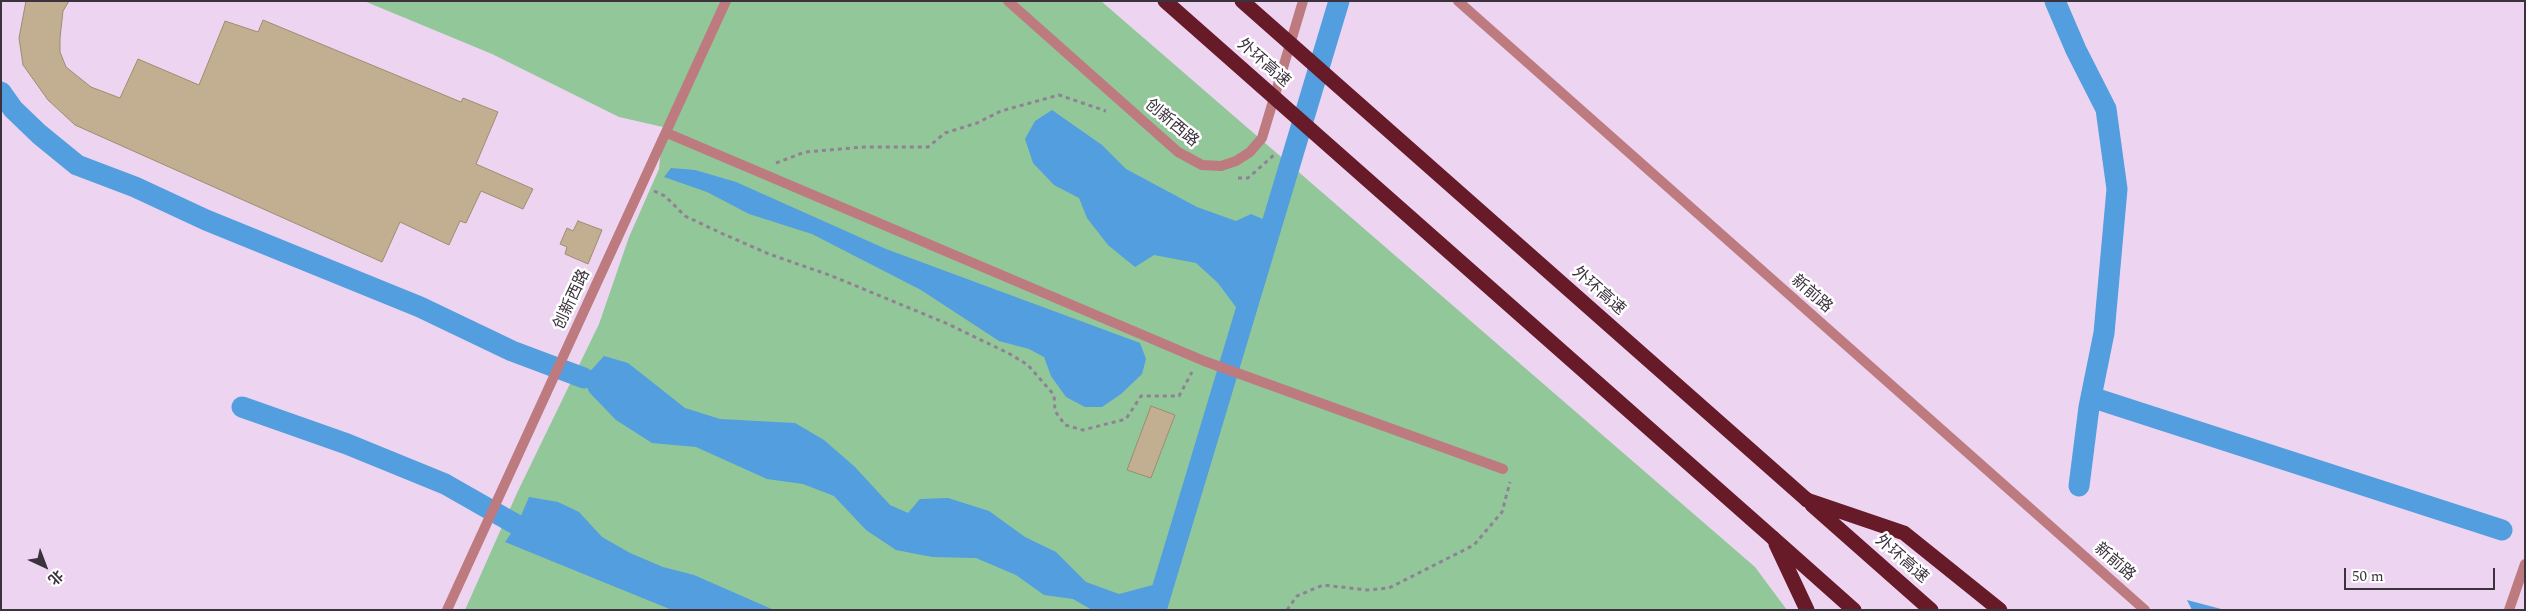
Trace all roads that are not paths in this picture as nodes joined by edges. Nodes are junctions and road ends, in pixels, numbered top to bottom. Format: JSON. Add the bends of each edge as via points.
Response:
{"nodes":[{"id":1,"x":726,"y":1,"type":"edge"},
{"id":2,"x":1008,"y":1,"type":"edge"},
{"id":3,"x":1165,"y":1,"type":"edge"},
{"id":4,"x":1242,"y":1,"type":"edge"},
{"id":5,"x":1303,"y":1,"type":"edge"},
{"id":6,"x":1458,"y":1,"type":"edge"},
{"id":7,"x":667,"y":133,"type":"junction"},
{"id":8,"x":1503,"y":470,"type":"road end"},
{"id":9,"x":1807,"y":500,"type":"junction"},
{"id":10,"x":1773,"y":538,"type":"junction"},
{"id":11,"x":2525,"y":564,"type":"edge"},
{"id":12,"x":2522,"y":582,"type":"edge"},
{"id":13,"x":447,"y":610,"type":"edge"},
{"id":14,"x":1807,"y":610,"type":"edge"},
{"id":15,"x":1854,"y":610,"type":"edge"},
{"id":16,"x":1931,"y":610,"type":"edge"},
{"id":17,"x":2000,"y":610,"type":"edge"},
{"id":18,"x":2145,"y":610,"type":"edge"},
{"id":19,"x":2509,"y":610,"type":"edge"}],
"edges":[{"from":1,"to":7,"type":"street","name":"创新西路"},
{"from":2,"to":5,"type":"street","name":"创新西路","via":[[1178,152],[1202,165],[1221,166],[1250,152],[1262,138]]},
{"from":3,"to":10,"type":"highway","name":"外环高速","bridge":true},
{"from":4,"to":9,"type":"highway","name":"外环高速","bridge":true},
{"from":6,"to":18,"type":"street","name":"新前路"},
{"from":7,"to":8,"type":"street","via":[[1200,359]]},
{"from":7,"to":13,"type":"street","name":"创新西路"},
{"from":9,"to":16,"type":"highway","name":"外环高速"},
{"from":9,"to":17,"type":"highway","via":[[1904,533]]},
{"from":10,"to":14,"type":"highway"},
{"from":10,"to":15,"type":"highway","name":"外环高速"},
{"from":11,"to":12,"type":"street"},
{"from":12,"to":19,"type":"street"}]}
